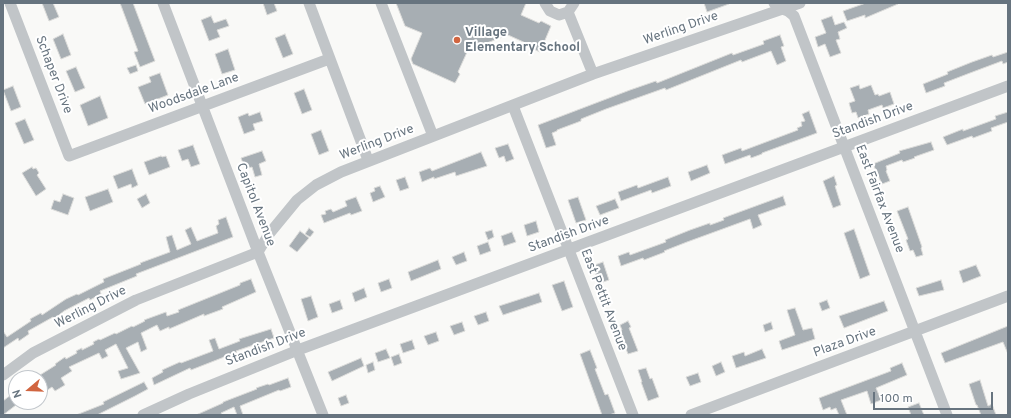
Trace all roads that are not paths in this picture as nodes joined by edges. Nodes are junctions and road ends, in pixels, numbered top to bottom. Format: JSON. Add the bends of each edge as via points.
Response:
{"nodes":[{"id":1,"x":10,"y":3,"type":"edge"},
{"id":2,"x":163,"y":3,"type":"edge"},
{"id":3,"x":381,"y":3,"type":"edge"},
{"id":4,"x":546,"y":3,"type":"edge"},
{"id":5,"x":800,"y":3,"type":"edge"},
{"id":6,"x":311,"y":4,"type":"edge"},
{"id":7,"x":778,"y":6,"type":"edge"},
{"id":8,"x":571,"y":7,"type":"edge"},
{"id":9,"x":329,"y":59,"type":"junction"},
{"id":10,"x":593,"y":74,"type":"junction"},
{"id":11,"x":1008,"y":86,"type":"edge"},
{"id":12,"x":202,"y":106,"type":"junction"},
{"id":13,"x":513,"y":106,"type":"junction"},
{"id":14,"x":433,"y":136,"type":"junction"},
{"id":15,"x":844,"y":147,"type":"junction"},
{"id":16,"x":69,"y":156,"type":"joint"},
{"id":17,"x":368,"y":160,"type":"junction"},
{"id":18,"x":568,"y":250,"type":"junction"},
{"id":19,"x":258,"y":252,"type":"junction"},
{"id":20,"x":1008,"y":296,"type":"edge"},
{"id":21,"x":915,"y":332,"type":"junction"},
{"id":22,"x":298,"y":350,"type":"junction"},
{"id":23,"x":3,"y":375,"type":"edge"},
{"id":24,"x":143,"y":415,"type":"edge"},
{"id":25,"x":323,"y":415,"type":"edge"},
{"id":26,"x":633,"y":415,"type":"edge"},
{"id":27,"x":691,"y":415,"type":"edge"},
{"id":28,"x":947,"y":415,"type":"edge"}],
"edges":[{"from":1,"to":16,"type":"street","name":"Schaper Drive"},
{"from":2,"to":12,"type":"street","name":"Capitol Avenue"},
{"from":3,"to":14,"type":"street"},
{"from":4,"to":8,"type":"street","via":[[554,14],[564,14]]},
{"from":5,"to":7,"type":"street","name":"Werling Drive"},
{"from":6,"to":9,"type":"street"},
{"from":7,"to":10,"type":"street","name":"Werling Drive"},
{"from":7,"to":15,"type":"street","name":"East Fairfax Avenue","via":[[794,16]]},
{"from":8,"to":10,"type":"street"},
{"from":9,"to":12,"type":"street","name":"Woodsdale Lane"},
{"from":9,"to":17,"type":"street"},
{"from":10,"to":13,"type":"street","name":"Werling Drive"},
{"from":11,"to":15,"type":"street","name":"Standish Drive"},
{"from":12,"to":16,"type":"street","name":"Woodsdale Lane"},
{"from":12,"to":19,"type":"street","name":"Capitol Avenue"},
{"from":13,"to":14,"type":"street","name":"Werling Drive"},
{"from":13,"to":18,"type":"street","name":"East Pettit Avenue"},
{"from":14,"to":17,"type":"street","name":"Werling Drive"},
{"from":15,"to":18,"type":"street","name":"Standish Drive"},
{"from":15,"to":21,"type":"street","name":"East Fairfax Avenue"},
{"from":17,"to":19,"type":"street","name":"Werling Drive","via":[[306,192],[286,212]]},
{"from":18,"to":22,"type":"street","name":"Standish Drive"},
{"from":18,"to":26,"type":"street","name":"East Pettit Avenue"},
{"from":19,"to":22,"type":"street","name":"Capitol Avenue"},
{"from":19,"to":23,"type":"street","name":"Werling Drive","via":[[136,300],[33,353]]},
{"from":20,"to":21,"type":"street","name":"Plaza Drive"},
{"from":21,"to":27,"type":"street","name":"Plaza Drive"},
{"from":21,"to":28,"type":"street","name":"East Fairfax Avenue"},
{"from":22,"to":24,"type":"street","name":"Standish Drive"},
{"from":22,"to":25,"type":"street","name":"Capitol Avenue"}]}
